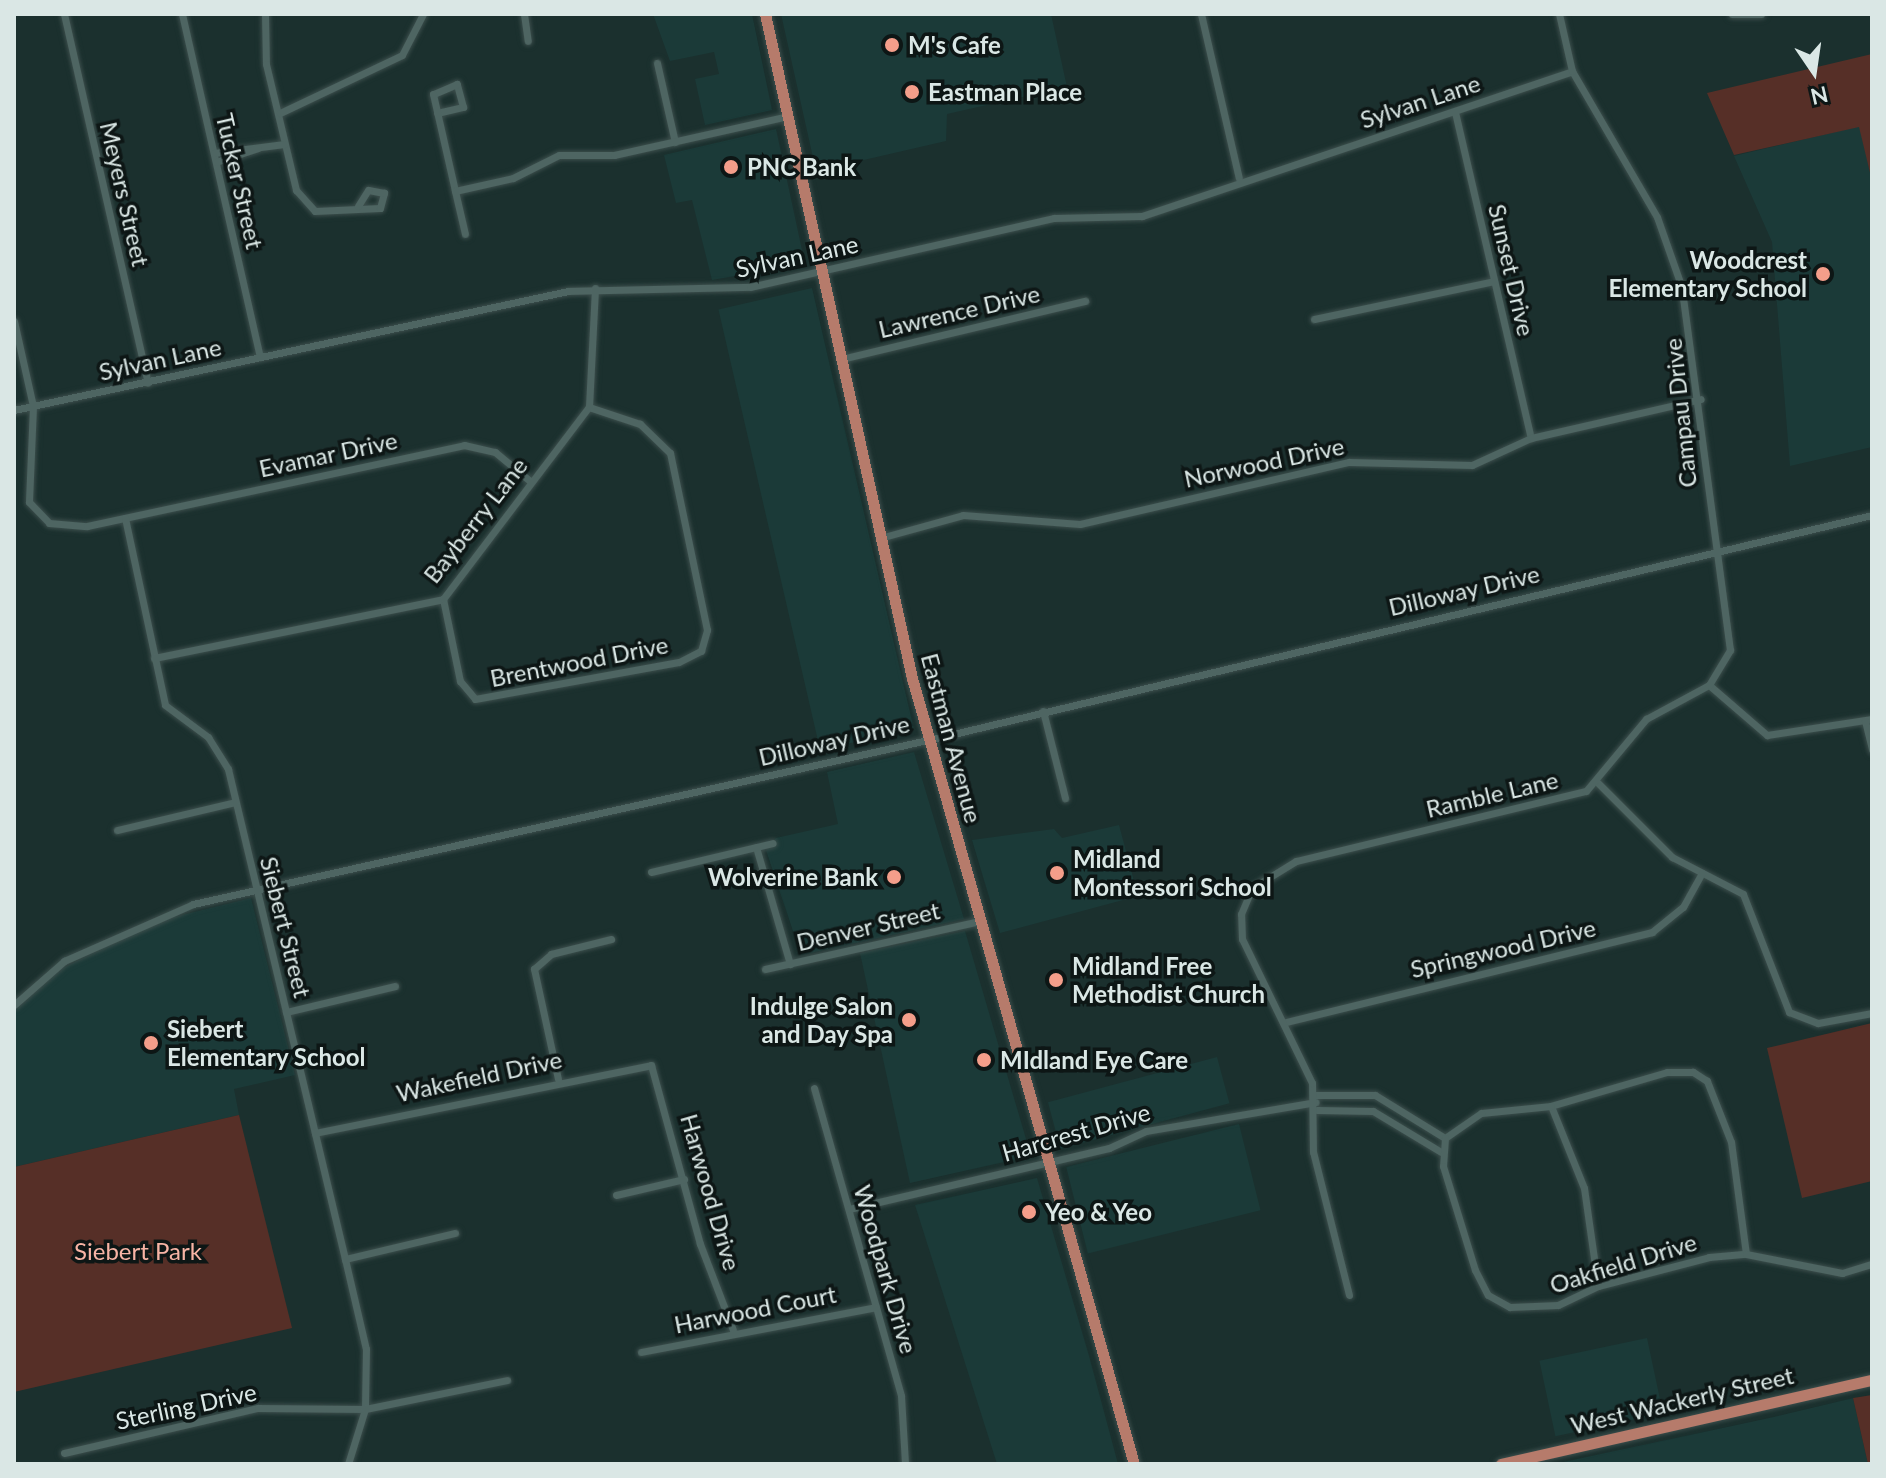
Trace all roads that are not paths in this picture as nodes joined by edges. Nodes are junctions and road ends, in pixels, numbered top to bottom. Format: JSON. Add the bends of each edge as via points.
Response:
{"nodes":[{"id":1,"x":64,"y":14,"type":"edge"},
{"id":2,"x":182,"y":14,"type":"edge"},
{"id":3,"x":265,"y":14,"type":"edge"},
{"id":4,"x":423,"y":14,"type":"edge"},
{"id":5,"x":524,"y":14,"type":"edge"},
{"id":6,"x":765,"y":14,"type":"edge"},
{"id":7,"x":1201,"y":14,"type":"edge"},
{"id":8,"x":1559,"y":14,"type":"edge"},
{"id":9,"x":1732,"y":14,"type":"edge"},
{"id":10,"x":1761,"y":14,"type":"edge"},
{"id":11,"x":528,"y":41,"type":"dead end"},
{"id":12,"x":657,"y":63,"type":"dead end"},
{"id":13,"x":1572,"y":71,"type":"junction"},
{"id":14,"x":1455,"y":112,"type":"junction"},
{"id":15,"x":280,"y":113,"type":"junction"},
{"id":16,"x":437,"y":113,"type":"junction"},
{"id":17,"x":788,"y":116,"type":"junction"},
{"id":18,"x":675,"y":142,"type":"junction"},
{"id":19,"x":284,"y":144,"type":"junction"},
{"id":20,"x":215,"y":158,"type":"junction"},
{"id":21,"x":1239,"y":178,"type":"junction"},
{"id":22,"x":455,"y":191,"type":"junction"},
{"id":23,"x":358,"y":206,"type":"dead end"},
{"id":24,"x":465,"y":234,"type":"dead end"},
{"id":25,"x":822,"y":272,"type":"junction"},
{"id":26,"x":1494,"y":281,"type":"junction"},
{"id":27,"x":595,"y":288,"type":"junction"},
{"id":28,"x":1085,"y":301,"type":"dead end"},
{"id":29,"x":1314,"y":319,"type":"dead end"},
{"id":30,"x":14,"y":321,"type":"edge"},
{"id":31,"x":260,"y":357,"type":"junction"},
{"id":32,"x":841,"y":359,"type":"junction"},
{"id":33,"x":148,"y":383,"type":"junction"},
{"id":34,"x":1701,"y":399,"type":"junction"},
{"id":35,"x":33,"y":406,"type":"junction"},
{"id":36,"x":589,"y":407,"type":"junction"},
{"id":37,"x":14,"y":410,"type":"edge"},
{"id":38,"x":1531,"y":438,"type":"junction"},
{"id":39,"x":530,"y":481,"type":"junction"},
{"id":40,"x":1872,"y":515,"type":"edge"},
{"id":41,"x":125,"y":518,"type":"junction"},
{"id":42,"x":880,"y":538,"type":"junction"},
{"id":43,"x":1718,"y":550,"type":"junction"},
{"id":44,"x":443,"y":599,"type":"junction"},
{"id":45,"x":154,"y":658,"type":"junction"},
{"id":46,"x":1709,"y":685,"type":"junction"},
{"id":47,"x":1043,"y":711,"type":"junction"},
{"id":48,"x":1868,"y":720,"type":"edge"},
{"id":49,"x":929,"y":739,"type":"junction"},
{"id":50,"x":1872,"y":750,"type":"edge"},
{"id":51,"x":1598,"y":783,"type":"junction"},
{"id":52,"x":1065,"y":798,"type":"dead end"},
{"id":53,"x":235,"y":802,"type":"junction"},
{"id":54,"x":117,"y":830,"type":"dead end"},
{"id":55,"x":773,"y":843,"type":"dead end"},
{"id":56,"x":756,"y":847,"type":"junction"},
{"id":57,"x":651,"y":872,"type":"dead end"},
{"id":58,"x":1702,"y":873,"type":"junction"},
{"id":59,"x":256,"y":888,"type":"junction"},
{"id":60,"x":980,"y":921,"type":"junction"},
{"id":61,"x":611,"y":939,"type":"dead end"},
{"id":62,"x":790,"y":964,"type":"junction"},
{"id":63,"x":765,"y":969,"type":"dead end"},
{"id":64,"x":395,"y":986,"type":"dead end"},
{"id":65,"x":14,"y":1005,"type":"edge"},
{"id":66,"x":286,"y":1012,"type":"junction"},
{"id":67,"x":1872,"y":1013,"type":"edge"},
{"id":68,"x":1286,"y":1022,"type":"junction"},
{"id":69,"x":651,"y":1065,"type":"joint"},
{"id":70,"x":558,"y":1079,"type":"junction"},
{"id":71,"x":814,"y":1088,"type":"dead end"},
{"id":72,"x":1316,"y":1102,"type":"junction"},
{"id":73,"x":1551,"y":1106,"type":"junction"},
{"id":74,"x":315,"y":1133,"type":"junction"},
{"id":75,"x":1445,"y":1138,"type":"junction"},
{"id":76,"x":1441,"y":1152,"type":"junction"},
{"id":77,"x":1048,"y":1162,"type":"junction"},
{"id":78,"x":684,"y":1179,"type":"junction"},
{"id":79,"x":616,"y":1195,"type":"dead end"},
{"id":80,"x":849,"y":1209,"type":"junction"},
{"id":81,"x":455,"y":1233,"type":"dead end"},
{"id":82,"x":1746,"y":1254,"type":"junction"},
{"id":83,"x":345,"y":1259,"type":"junction"},
{"id":84,"x":1872,"y":1264,"type":"edge"},
{"id":85,"x":1598,"y":1286,"type":"junction"},
{"id":86,"x":1349,"y":1295,"type":"dead end"},
{"id":87,"x":876,"y":1307,"type":"junction"},
{"id":88,"x":733,"y":1330,"type":"junction"},
{"id":89,"x":641,"y":1352,"type":"dead end"},
{"id":90,"x":507,"y":1380,"type":"dead end"},
{"id":91,"x":1872,"y":1380,"type":"edge"},
{"id":92,"x":365,"y":1409,"type":"junction"},
{"id":93,"x":64,"y":1453,"type":"dead end"},
{"id":94,"x":348,"y":1464,"type":"edge"},
{"id":95,"x":905,"y":1464,"type":"edge"},
{"id":96,"x":1134,"y":1464,"type":"edge"},
{"id":97,"x":1501,"y":1464,"type":"edge"}],
"edges":[{"from":1,"to":33,"type":"street","name":"Meyers Street"},
{"from":2,"to":20,"type":"street","name":"Tucker Street"},
{"from":3,"to":15,"type":"street","via":[[266,64]]},
{"from":4,"to":15,"type":"street","via":[[402,55]]},
{"from":5,"to":11,"type":"street"},
{"from":6,"to":17,"type":"main road","name":"Eastman Avenue"},
{"from":7,"to":21,"type":"street"},
{"from":8,"to":13,"type":"street","name":"Campau Drive"},
{"from":9,"to":10,"type":"street"},
{"from":12,"to":18,"type":"street"},
{"from":13,"to":14,"type":"street","name":"Sylvan Lane"},
{"from":13,"to":34,"type":"street","name":"Campau Drive","via":[[1657,217],[1682,288]]},
{"from":14,"to":21,"type":"street","name":"Sylvan Lane"},
{"from":14,"to":26,"type":"street","name":"Sunset Drive"},
{"from":15,"to":19,"type":"street"},
{"from":16,"to":16,"type":"street","via":[[463,107],[457,84],[433,94]]},
{"from":16,"to":22,"type":"street"},
{"from":17,"to":18,"type":"street"},
{"from":17,"to":25,"type":"main road","name":"Eastman Avenue"},
{"from":18,"to":22,"type":"street","via":[[614,155],[559,155],[513,178]]},
{"from":19,"to":20,"type":"street"},
{"from":19,"to":23,"type":"street","via":[[296,190],[315,211]]},
{"from":20,"to":31,"type":"street","name":"Tucker Street"},
{"from":21,"to":25,"type":"street","name":"Sylvan Lane","via":[[1142,216],[1054,218]]},
{"from":22,"to":24,"type":"street"},
{"from":25,"to":27,"type":"street","name":"Sylvan Lane","via":[[714,291]]},
{"from":25,"to":32,"type":"main road","name":"Eastman Avenue"},
{"from":26,"to":29,"type":"street"},
{"from":26,"to":38,"type":"street","name":"Sunset Drive"},
{"from":27,"to":31,"type":"street","name":"Sylvan Lane"},
{"from":27,"to":36,"type":"street"},
{"from":28,"to":32,"type":"street","name":"Lawrence Drive"},
{"from":30,"to":35,"type":"street","name":"Evamar Drive"},
{"from":31,"to":33,"type":"street","name":"Sylvan Lane"},
{"from":32,"to":42,"type":"main road","name":"Eastman Avenue"},
{"from":33,"to":35,"type":"street","name":"Sylvan Lane"},
{"from":34,"to":38,"type":"street","name":"Norwood Drive"},
{"from":34,"to":43,"type":"street","name":"Campau Drive"},
{"from":35,"to":37,"type":"street","name":"Sylvan Lane"},
{"from":35,"to":41,"type":"street","name":"Evamar Drive","via":[[27,486],[37,514],[68,529]]},
{"from":36,"to":39,"type":"street","name":"Bayberry Lane"},
{"from":36,"to":44,"type":"street","name":"Brentwood Drive","via":[[640,424],[670,453],[707,630],[701,651],[664,665],[475,699],[460,681]]},
{"from":38,"to":42,"type":"street","name":"Norwood Drive","via":[[1472,465],[1349,462],[1080,524],[963,515]]},
{"from":39,"to":41,"type":"street","name":"Evamar Drive","via":[[495,452],[464,445]]},
{"from":39,"to":44,"type":"street","name":"Bayberry Lane"},
{"from":40,"to":43,"type":"street","name":"Dilloway Drive"},
{"from":41,"to":45,"type":"street","name":"Siebert Street"},
{"from":42,"to":49,"type":"main road","name":"Eastman Avenue"},
{"from":43,"to":46,"type":"street","name":"Campau Drive","via":[[1732,630],[1730,650]]},
{"from":43,"to":47,"type":"street","name":"Dilloway Drive"},
{"from":44,"to":45,"type":"street","name":"Bayberry Lane"},
{"from":45,"to":53,"type":"street","name":"Siebert Street","via":[[165,705],[220,752]]},
{"from":46,"to":48,"type":"street","via":[[1767,735]]},
{"from":46,"to":51,"type":"street","name":"Ramble Lane","via":[[1646,719]]},
{"from":47,"to":49,"type":"street","name":"Dilloway Drive"},
{"from":47,"to":52,"type":"street"},
{"from":48,"to":50,"type":"street"},
{"from":49,"to":59,"type":"street","name":"Dilloway Drive"},
{"from":49,"to":60,"type":"main road","name":"Eastman Avenue"},
{"from":51,"to":58,"type":"street","via":[[1644,836]]},
{"from":51,"to":68,"type":"street","name":"Ramble Lane","via":[[1565,798],[1296,861],[1252,888],[1241,914],[1242,939]]},
{"from":53,"to":54,"type":"street"},
{"from":53,"to":59,"type":"street","name":"Siebert Street"},
{"from":55,"to":56,"type":"street"},
{"from":56,"to":57,"type":"street"},
{"from":56,"to":62,"type":"street"},
{"from":58,"to":67,"type":"street","via":[[1743,894],[1761,925],[1782,1004],[1818,1023]]},
{"from":58,"to":68,"type":"street","name":"Springwood Drive","via":[[1683,907],[1652,932]]},
{"from":59,"to":65,"type":"street","name":"Dilloway Drive","via":[[169,911],[64,961]]},
{"from":59,"to":66,"type":"street","name":"Siebert Street"},
{"from":60,"to":62,"type":"street","name":"Denver Street"},
{"from":60,"to":77,"type":"main road","name":"Eastman Avenue"},
{"from":61,"to":70,"type":"street","via":[[551,954],[534,969]]},
{"from":62,"to":63,"type":"street","name":"Denver Street"},
{"from":64,"to":66,"type":"street"},
{"from":66,"to":74,"type":"street","name":"Siebert Street"},
{"from":68,"to":72,"type":"street"},
{"from":69,"to":70,"type":"street","name":"Wakefield Drive"},
{"from":69,"to":78,"type":"street","name":"Harwood Drive"},
{"from":70,"to":74,"type":"street","name":"Wakefield Drive"},
{"from":71,"to":80,"type":"street","name":"Woodpark Drive"},
{"from":72,"to":75,"type":"street","via":[[1375,1095]]},
{"from":72,"to":76,"type":"street","via":[[1373,1111]]},
{"from":72,"to":77,"type":"street","name":"Harcrest Drive","via":[[1146,1131]]},
{"from":72,"to":86,"type":"street","via":[[1313,1152]]},
{"from":73,"to":75,"type":"street","via":[[1481,1113]]},
{"from":73,"to":82,"type":"street","via":[[1667,1072],[1707,1081],[1735,1157]]},
{"from":73,"to":85,"type":"street","via":[[1584,1188]]},
{"from":74,"to":83,"type":"street","name":"Siebert Street"},
{"from":75,"to":76,"type":"street"},
{"from":76,"to":85,"type":"street","name":"Oakfield Drive","via":[[1488,1295],[1510,1307],[1542,1308]]},
{"from":77,"to":80,"type":"street","name":"Harcrest Drive"},
{"from":77,"to":96,"type":"main road","name":"Eastman Avenue"},
{"from":78,"to":79,"type":"street"},
{"from":78,"to":88,"type":"street","name":"Harwood Drive"},
{"from":80,"to":87,"type":"street","name":"Woodpark Drive"},
{"from":81,"to":83,"type":"street"},
{"from":82,"to":84,"type":"street","name":"Oakfield Drive","via":[[1842,1273]]},
{"from":82,"to":85,"type":"street","name":"Oakfield Drive"},
{"from":83,"to":92,"type":"street","name":"Siebert Street","via":[[366,1349]]},
{"from":87,"to":88,"type":"street","name":"Harwood Court"},
{"from":87,"to":95,"type":"street","name":"Woodpark Drive","via":[[905,1411]]},
{"from":88,"to":89,"type":"street","name":"Harwood Court"},
{"from":90,"to":92,"type":"street","name":"Sterling Drive"},
{"from":91,"to":97,"type":"main road","name":"West Wackerly Street"},
{"from":92,"to":93,"type":"street","name":"Sterling Drive","via":[[258,1408]]},
{"from":92,"to":94,"type":"street","name":"Siebert Street"}]}
